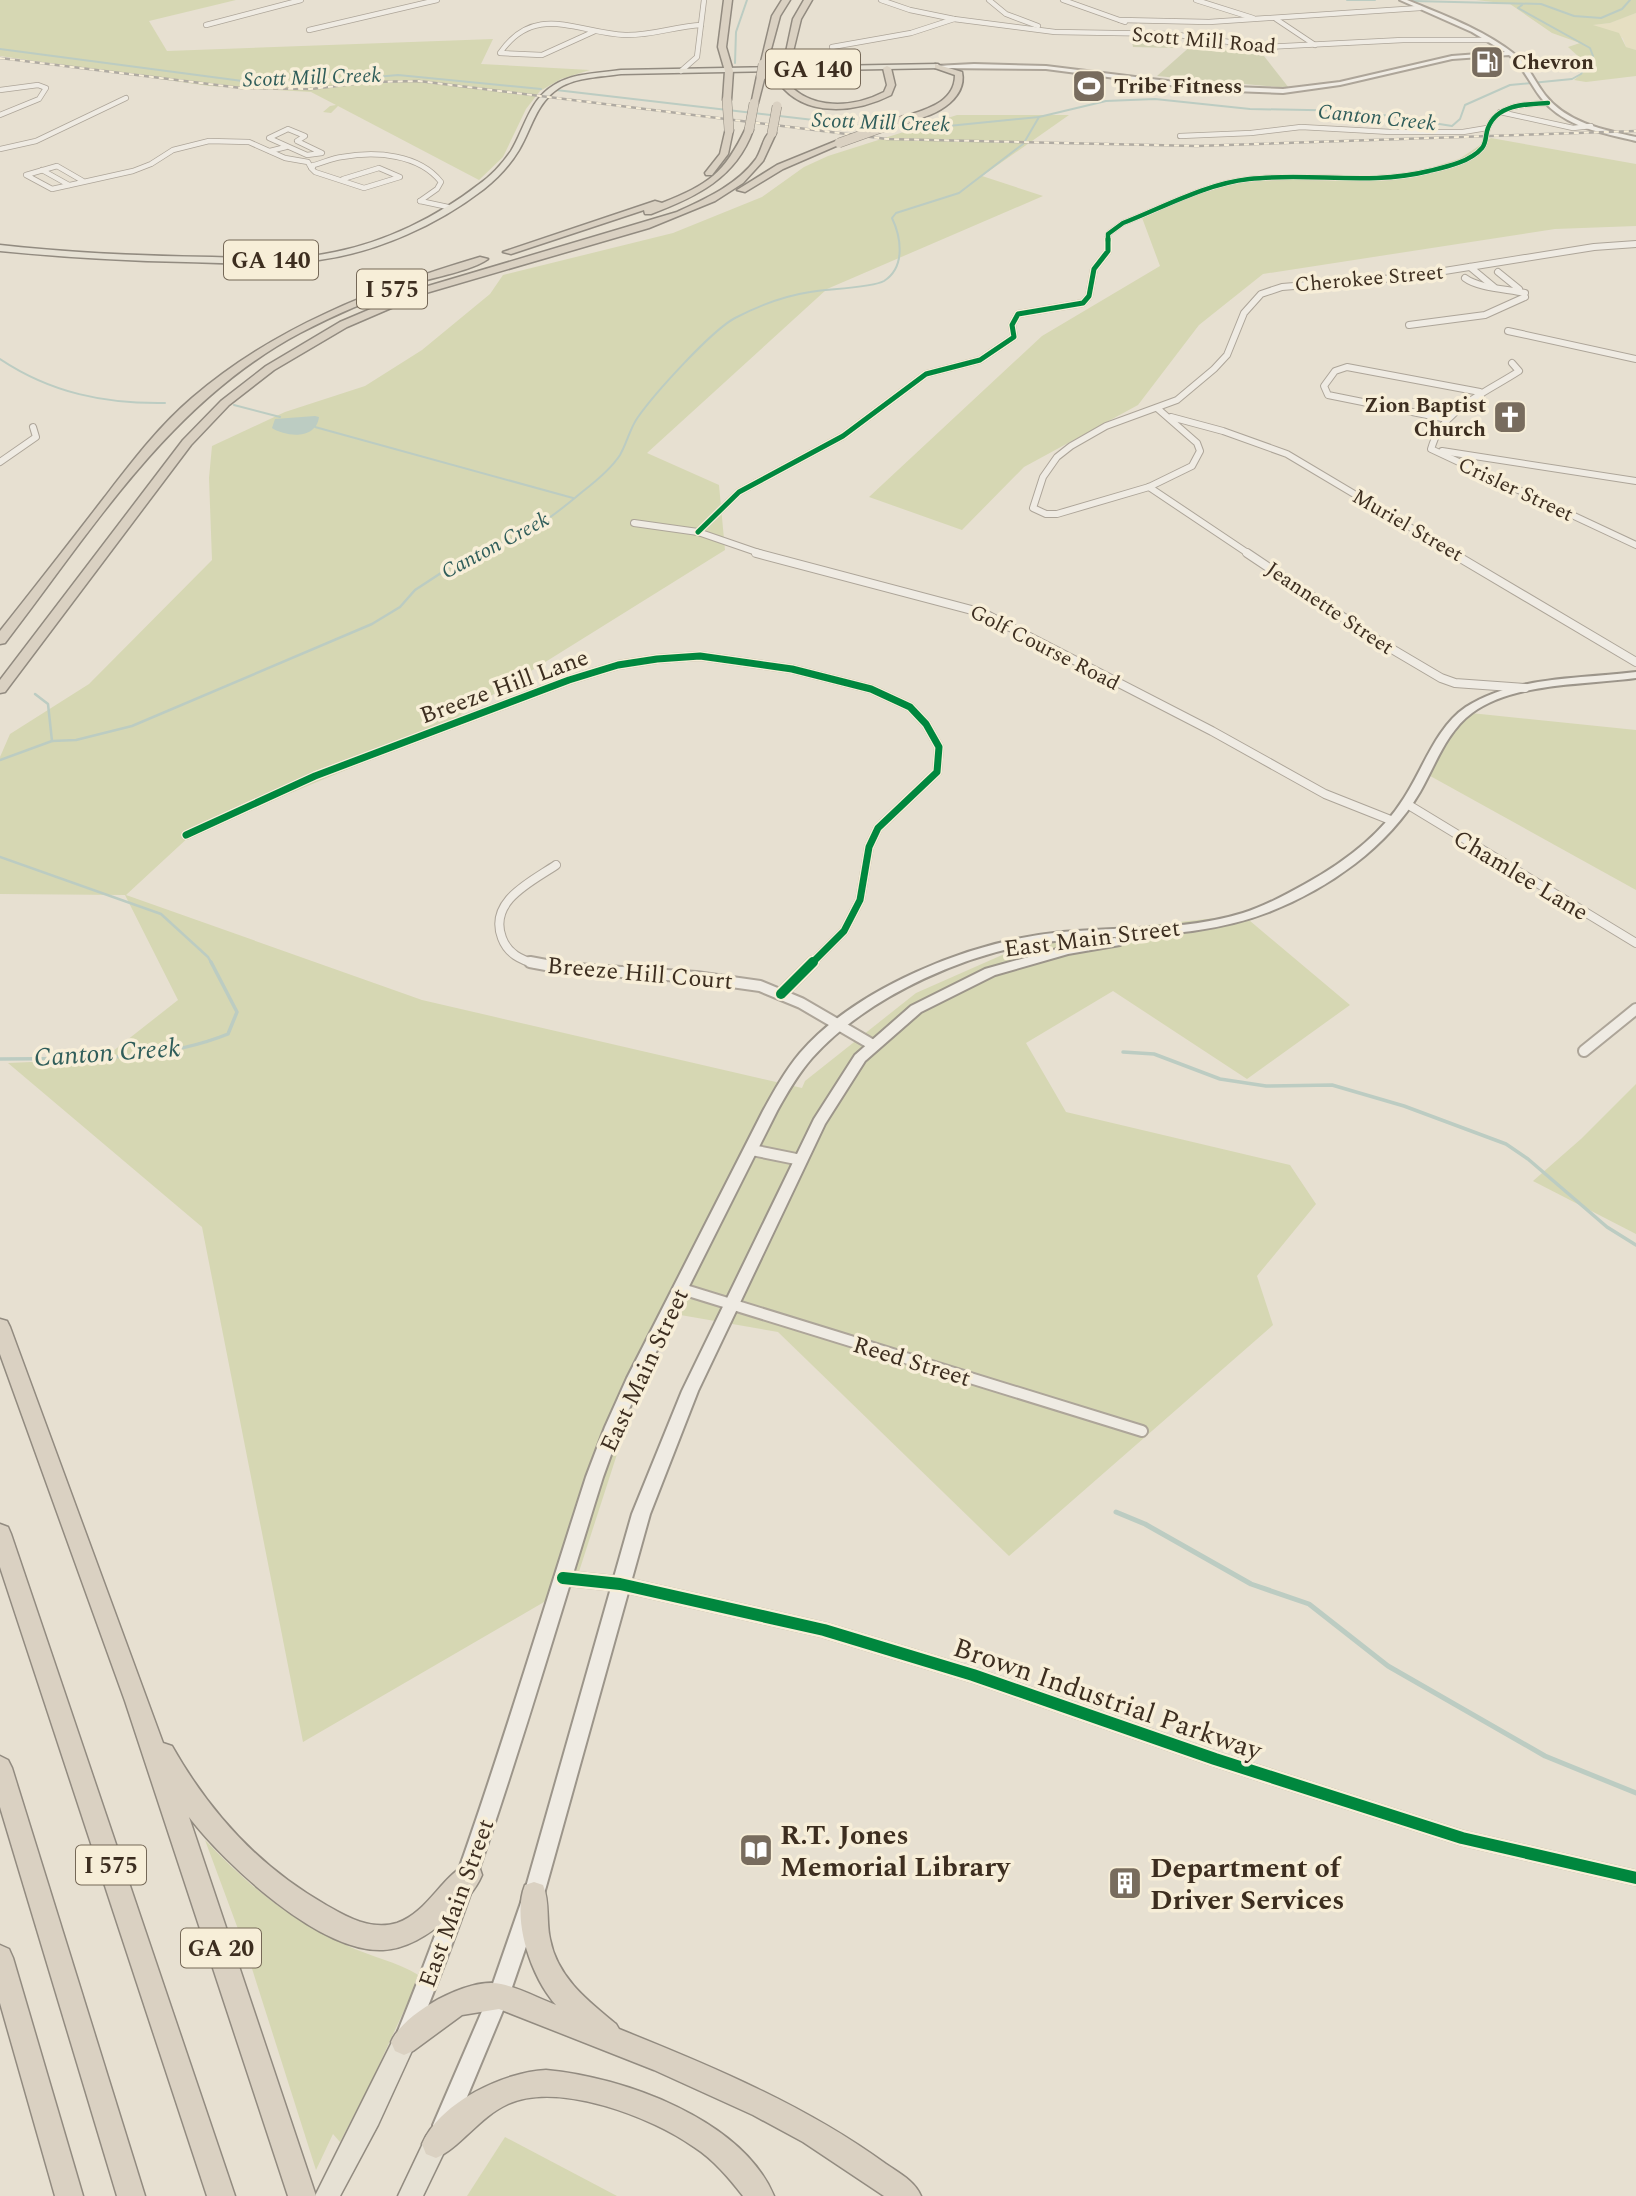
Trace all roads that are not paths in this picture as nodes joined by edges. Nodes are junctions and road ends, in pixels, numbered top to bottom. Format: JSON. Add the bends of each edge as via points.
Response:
{"nodes":[{"id":1,"x":301,"y":0,"type":"edge"},
{"id":2,"x":437,"y":0,"type":"edge"},
{"id":3,"x":704,"y":0,"type":"edge"},
{"id":4,"x":728,"y":0,"type":"edge"},
{"id":5,"x":786,"y":0,"type":"edge"},
{"id":6,"x":808,"y":0,"type":"edge"},
{"id":7,"x":881,"y":0,"type":"edge"},
{"id":8,"x":989,"y":0,"type":"edge"},
{"id":9,"x":1063,"y":0,"type":"edge"},
{"id":10,"x":1196,"y":0,"type":"edge"},
{"id":11,"x":1405,"y":0,"type":"edge"},
{"id":12,"x":1420,"y":8,"type":"junction"},
{"id":13,"x":770,"y":10,"type":"dead end"},
{"id":14,"x":954,"y":19,"type":"junction"},
{"id":15,"x":1258,"y":19,"type":"junction"},
{"id":16,"x":1276,"y":19,"type":"junction"},
{"id":17,"x":1119,"y":20,"type":"junction"},
{"id":18,"x":206,"y":25,"type":"dead end"},
{"id":19,"x":701,"y":25,"type":"junction"},
{"id":20,"x":309,"y":30,"type":"dead end"},
{"id":21,"x":595,"y":31,"type":"junction"},
{"id":22,"x":1055,"y":32,"type":"junction"},
{"id":23,"x":1161,"y":33,"type":"junction"},
{"id":24,"x":770,"y":36,"type":"junction"},
{"id":25,"x":1489,"y":40,"type":"junction"},
{"id":26,"x":1315,"y":45,"type":"junction"},
{"id":27,"x":832,"y":47,"type":"dead end"},
{"id":28,"x":1509,"y":53,"type":"junction"},
{"id":29,"x":938,"y":66,"type":"junction"},
{"id":30,"x":970,"y":66,"type":"junction"},
{"id":31,"x":887,"y":68,"type":"junction"},
{"id":32,"x":681,"y":71,"type":"junction"},
{"id":33,"x":726,"y":71,"type":"junction"},
{"id":34,"x":959,"y":75,"type":"junction"},
{"id":35,"x":783,"y":79,"type":"junction"},
{"id":36,"x":0,"y":90,"type":"edge"},
{"id":37,"x":126,"y":99,"type":"dead end"},
{"id":38,"x":1548,"y":103,"type":"junction"},
{"id":39,"x":1500,"y":112,"type":"junction"},
{"id":40,"x":0,"y":115,"type":"edge"},
{"id":41,"x":1591,"y":126,"type":"junction"},
{"id":42,"x":1487,"y":128,"type":"junction"},
{"id":43,"x":1180,"y":136,"type":"dead end"},
{"id":44,"x":1636,"y":139,"type":"edge"},
{"id":45,"x":286,"y":147,"type":"junction"},
{"id":46,"x":0,"y":149,"type":"edge"},
{"id":47,"x":270,"y":151,"type":"junction"},
{"id":48,"x":310,"y":164,"type":"junction"},
{"id":49,"x":43,"y":170,"type":"junction"},
{"id":50,"x":390,"y":173,"type":"junction"},
{"id":51,"x":343,"y":179,"type":"junction"},
{"id":52,"x":83,"y":181,"type":"junction"},
{"id":53,"x":355,"y":184,"type":"junction"},
{"id":54,"x":69,"y":185,"type":"junction"},
{"id":55,"x":442,"y":208,"type":"junction"},
{"id":56,"x":617,"y":234,"type":"junction"},
{"id":57,"x":1636,"y":244,"type":"edge"},
{"id":58,"x":0,"y":248,"type":"edge"},
{"id":59,"x":508,"y":252,"type":"junction"},
{"id":60,"x":1470,"y":267,"type":"junction"},
{"id":61,"x":1499,"y":272,"type":"dead end"},
{"id":62,"x":1465,"y":278,"type":"dead end"},
{"id":63,"x":1491,"y":285,"type":"junction"},
{"id":64,"x":1525,"y":295,"type":"junction"},
{"id":65,"x":1409,"y":325,"type":"dead end"},
{"id":66,"x":1508,"y":331,"type":"dead end"},
{"id":67,"x":1636,"y":359,"type":"edge"},
{"id":68,"x":1512,"y":362,"type":"dead end"},
{"id":69,"x":1482,"y":397,"type":"junction"},
{"id":70,"x":1157,"y":408,"type":"junction"},
{"id":71,"x":1167,"y":416,"type":"junction"},
{"id":72,"x":1447,"y":419,"type":"junction"},
{"id":73,"x":33,"y":426,"type":"dead end"},
{"id":74,"x":1431,"y":449,"type":"junction"},
{"id":75,"x":0,"y":462,"type":"edge"},
{"id":76,"x":1636,"y":481,"type":"edge"},
{"id":77,"x":1149,"y":487,"type":"junction"},
{"id":78,"x":634,"y":523,"type":"dead end"},
{"id":79,"x":698,"y":532,"type":"junction"},
{"id":80,"x":1636,"y":545,"type":"edge"},
{"id":81,"x":0,"y":640,"type":"edge"},
{"id":82,"x":25,"y":655,"type":"junction"},
{"id":83,"x":1636,"y":662,"type":"edge"},
{"id":84,"x":1636,"y":675,"type":"edge"},
{"id":85,"x":1525,"y":688,"type":"junction"},
{"id":86,"x":0,"y":689,"type":"edge"},
{"id":87,"x":0,"y":701,"type":"edge"},
{"id":88,"x":1407,"y":804,"type":"junction"},
{"id":89,"x":1393,"y":821,"type":"junction"},
{"id":90,"x":186,"y":835,"type":"dead end"},
{"id":91,"x":556,"y":865,"type":"dead end"},
{"id":92,"x":1223,"y":921,"type":"junction"},
{"id":93,"x":1636,"y":943,"type":"edge"},
{"id":94,"x":781,"y":994,"type":"junction"},
{"id":95,"x":1636,"y":1009,"type":"edge"},
{"id":96,"x":839,"y":1027,"type":"junction"},
{"id":97,"x":873,"y":1045,"type":"junction"},
{"id":98,"x":1584,"y":1051,"type":"dead end"},
{"id":99,"x":752,"y":1150,"type":"junction"},
{"id":100,"x":801,"y":1160,"type":"junction"},
{"id":101,"x":682,"y":1289,"type":"junction"},
{"id":102,"x":731,"y":1305,"type":"junction"},
{"id":103,"x":0,"y":1327,"type":"edge"},
{"id":104,"x":1142,"y":1431,"type":"dead end"},
{"id":105,"x":0,"y":1534,"type":"edge"},
{"id":106,"x":562,"y":1578,"type":"junction"},
{"id":107,"x":620,"y":1584,"type":"junction"},
{"id":108,"x":137,"y":1701,"type":"junction"},
{"id":109,"x":0,"y":1768,"type":"edge"},
{"id":110,"x":470,"y":1875,"type":"junction"},
{"id":111,"x":1636,"y":1878,"type":"edge"},
{"id":112,"x":534,"y":1894,"type":"junction"},
{"id":113,"x":0,"y":1958,"type":"edge"},
{"id":114,"x":499,"y":1996,"type":"junction"},
{"id":115,"x":404,"y":2042,"type":"junction"},
{"id":116,"x":621,"y":2044,"type":"junction"},
{"id":117,"x":436,"y":2144,"type":"junction"},
{"id":118,"x":69,"y":2196,"type":"edge"},
{"id":119,"x":131,"y":2196,"type":"edge"},
{"id":120,"x":220,"y":2196,"type":"edge"},
{"id":121,"x":302,"y":2196,"type":"edge"},
{"id":122,"x":327,"y":2196,"type":"edge"},
{"id":123,"x":410,"y":2196,"type":"edge"},
{"id":124,"x":760,"y":2196,"type":"edge"},
{"id":125,"x":908,"y":2196,"type":"edge"}],
"edges":[{"from":1,"to":18,"type":"street"},
{"from":2,"to":20,"type":"street"},
{"from":3,"to":19,"type":"street"},
{"from":4,"to":33,"type":"highway"},
{"from":5,"to":24,"type":"highway","number":"I 575"},
{"from":6,"to":35,"type":"highway","number":"I 575","bridge":true,"via":[[797,19]]},
{"from":7,"to":14,"type":"street","name":"Scott Mill Road"},
{"from":8,"to":22,"type":"street","via":[[1006,14]]},
{"from":9,"to":17,"type":"street"},
{"from":10,"to":15,"type":"street"},
{"from":11,"to":12,"type":"street"},
{"from":12,"to":16,"type":"street"},
{"from":12,"to":25,"type":"street"},
{"from":13,"to":24,"type":"highway"},
{"from":14,"to":22,"type":"street","name":"Scott Mill Road"},
{"from":14,"to":27,"type":"street","via":[[911,33]]},
{"from":15,"to":16,"type":"street"},
{"from":15,"to":17,"type":"street"},
{"from":16,"to":26,"type":"street"},
{"from":17,"to":23,"type":"street"},
{"from":19,"to":21,"type":"street","via":[[637,34]]},
{"from":19,"to":32,"type":"street","via":[[697,57]]},
{"from":21,"to":21,"type":"street","via":[[542,55],[500,53],[527,27],[545,22]]},
{"from":22,"to":23,"type":"street","name":"Scott Mill Road"},
{"from":23,"to":26,"type":"street","name":"Scott Mill Road","via":[[1266,47]]},
{"from":24,"to":59,"type":"highway","number":"I 575","bridge":true,"via":[[743,149],[715,179],[629,218]]},
{"from":25,"to":26,"type":"street","name":"Scott Mill Road"},
{"from":25,"to":28,"type":"street"},
{"from":28,"to":30,"type":"street","via":[[1464,55],[1322,86],[1275,91],[1216,89],[1056,69]]},
{"from":28,"to":38,"type":"street"},
{"from":29,"to":30,"type":"street"},
{"from":29,"to":31,"type":"main road"},
{"from":29,"to":34,"type":"highway"},
{"from":30,"to":34,"type":"highway"},
{"from":31,"to":33,"type":"main road","number":"GA 140"},
{"from":31,"to":35,"type":"highway","number":"GA 140","via":[[888,93],[859,104],[806,101],[790,95]]},
{"from":32,"to":33,"type":"main road","number":"GA 140"},
{"from":32,"to":55,"type":"main road","number":"GA 140","via":[[602,73],[560,83],[534,105],[512,153],[484,184]]},
{"from":33,"to":59,"type":"highway","bridge":true,"via":[[728,145],[701,180],[643,209]]},
{"from":34,"to":56,"type":"highway","bridge":true,"via":[[959,88],[951,99],[780,167],[712,205]]},
{"from":35,"to":56,"type":"highway","number":"I 575","bridge":true,"via":[[772,133],[760,160],[724,191],[682,212]]},
{"from":36,"to":40,"type":"street","via":[[38,85],[46,89],[39,99]]},
{"from":37,"to":46,"type":"street","via":[[36,141]]},
{"from":38,"to":39,"type":"street"},
{"from":38,"to":41,"type":"street"},
{"from":39,"to":41,"type":"street","via":[[1573,128]]},
{"from":39,"to":42,"type":"street"},
{"from":41,"to":44,"type":"street"},
{"from":42,"to":43,"type":"street","via":[[1451,132],[1301,127]]},
{"from":42,"to":79,"type":"street","via":[[1486,142],[1476,154],[1416,175],[1244,180],[1123,223],[1108,234],[1108,251],[1094,269],[1089,296],[1083,303],[1018,314],[1012,325],[1013,340],[980,360],[926,374],[843,436],[739,492]]},
{"from":45,"to":45,"type":"street","via":[[269,138],[288,129],[304,136],[297,141],[322,153],[307,155]]},
{"from":45,"to":47,"type":"street"},
{"from":47,"to":48,"type":"street"},
{"from":47,"to":52,"type":"street","via":[[248,142],[209,141],[173,149],[143,168]]},
{"from":48,"to":51,"type":"street","via":[[315,172]]},
{"from":48,"to":55,"type":"street","via":[[372,154],[417,163],[429,168],[441,182],[422,205]]},
{"from":49,"to":52,"type":"street","via":[[57,166]]},
{"from":49,"to":54,"type":"street"},
{"from":49,"to":54,"type":"street","via":[[26,175],[52,189]]},
{"from":50,"to":51,"type":"street","via":[[379,168]]},
{"from":50,"to":53,"type":"street"},
{"from":50,"to":53,"type":"street","via":[[400,177],[364,188]]},
{"from":51,"to":53,"type":"street"},
{"from":52,"to":54,"type":"street"},
{"from":55,"to":58,"type":"main road","number":"GA 140","via":[[388,239],[321,257],[83,258]]},
{"from":56,"to":82,"type":"highway","number":"I 575","via":[[420,292],[333,330],[271,367],[225,403],[188,441]]},
{"from":57,"to":60,"type":"street","name":"Cherokee Street"},
{"from":59,"to":81,"type":"highway","number":"I 575","via":[[353,304],[274,344],[219,382],[162,434]]},
{"from":60,"to":63,"type":"street"},
{"from":60,"to":70,"type":"street","name":"Cherokee Street","via":[[1407,277],[1282,286],[1261,294],[1244,313],[1227,355],[1177,400]]},
{"from":61,"to":64,"type":"street"},
{"from":62,"to":63,"type":"street","via":[[1476,286]]},
{"from":63,"to":64,"type":"street"},
{"from":64,"to":65,"type":"street","via":[[1485,315]]},
{"from":66,"to":67,"type":"street"},
{"from":68,"to":69,"type":"street","name":"Crisler Street","via":[[1519,371]]},
{"from":69,"to":72,"type":"street","name":"Crisler Street"},
{"from":69,"to":72,"type":"street","via":[[1480,392],[1347,367],[1335,371],[1324,386],[1328,395]]},
{"from":70,"to":71,"type":"street"},
{"from":70,"to":77,"type":"street","name":"Cherokee Street","via":[[1106,426],[1071,446],[1043,477],[1031,506],[1057,514]]},
{"from":71,"to":77,"type":"street","via":[[1200,451],[1187,470]]},
{"from":71,"to":83,"type":"street","name":"Muriel Street","via":[[1287,454]]},
{"from":72,"to":74,"type":"street","name":"Crisler Street","via":[[1431,440]]},
{"from":73,"to":75,"type":"street","via":[[36,437]]},
{"from":74,"to":76,"type":"street"},
{"from":74,"to":80,"type":"street","name":"Crisler Street"},
{"from":77,"to":85,"type":"street","name":"Jeannette Street","via":[[1441,678]]},
{"from":78,"to":79,"type":"street","name":"Golf Course Road"},
{"from":79,"to":89,"type":"street","name":"Golf Course Road","via":[[743,549],[983,613],[1325,794]]},
{"from":82,"to":86,"type":"highway","number":"I 575"},
{"from":82,"to":87,"type":"highway"},
{"from":84,"to":85,"type":"main road","name":"East Main Street"},
{"from":85,"to":88,"type":"main road","name":"East Main Street","via":[[1465,713]]},
{"from":88,"to":89,"type":"main road","name":"East Main Street"},
{"from":88,"to":93,"type":"street","name":"Chamlee Lane"},
{"from":89,"to":92,"type":"main road","name":"East Main Street","via":[[1339,869],[1272,906]]},
{"from":90,"to":94,"type":"street","name":"Breeze Hill Lane","via":[[315,776],[569,680],[618,666],[700,656],[834,677],[910,707],[939,747],[937,772],[878,828],[869,847],[860,900],[844,931]]},
{"from":91,"to":94,"type":"street","name":"Breeze Hill Court","via":[[503,906],[502,939],[517,957],[575,968],[743,983]]},
{"from":92,"to":96,"type":"main road","name":"East Main Street","via":[[1009,945],[930,971]]},
{"from":92,"to":97,"type":"main road","name":"East Main Street","via":[[1176,934],[1068,950],[990,972],[916,1009]]},
{"from":94,"to":96,"type":"street","name":"Breeze Hill Court"},
{"from":95,"to":98,"type":"street"},
{"from":96,"to":97,"type":"street","name":"Breeze Hill Court"},
{"from":96,"to":99,"type":"main road","name":"East Main Street","via":[[803,1060],[768,1114]]},
{"from":97,"to":100,"type":"main road","name":"East Main Street","via":[[819,1123]]},
{"from":99,"to":100,"type":"street"},
{"from":99,"to":101,"type":"main road","name":"East Main Street"},
{"from":100,"to":102,"type":"main road","name":"East Main Street"},
{"from":101,"to":102,"type":"street","name":"Reed Street"},
{"from":101,"to":106,"type":"main road","name":"East Main Street","via":[[655,1335],[612,1430]]},
{"from":102,"to":104,"type":"street","name":"Reed Street"},
{"from":102,"to":107,"type":"main road","name":"East Main Street","via":[[646,1501]]},
{"from":103,"to":108,"type":"highway","number":"GA 20"},
{"from":105,"to":120,"type":"highway","number":"I 575"},
{"from":106,"to":107,"type":"street","name":"Brown Industrial Parkway"},
{"from":106,"to":110,"type":"main road","name":"East Main Street"},
{"from":107,"to":111,"type":"street","name":"Brown Industrial Parkway","via":[[824,1630],[1462,1838]]},
{"from":107,"to":112,"type":"main road","name":"East Main Street"},
{"from":108,"to":110,"type":"highway","via":[[201,1815],[243,1862],[318,1916],[358,1935],[390,1937],[419,1926]]},
{"from":108,"to":121,"type":"highway","number":"GA 20"},
{"from":109,"to":119,"type":"highway"},
{"from":110,"to":115,"type":"main road","name":"East Main Street"},
{"from":112,"to":114,"type":"main road","name":"East Main Street"},
{"from":112,"to":116,"type":"highway","via":[[533,1924],[543,1967],[564,1995]]},
{"from":113,"to":118,"type":"highway"},
{"from":114,"to":115,"type":"highway","via":[[447,2006]]},
{"from":114,"to":116,"type":"highway"},
{"from":114,"to":117,"type":"main road","name":"East Main Street"},
{"from":115,"to":122,"type":"main road","name":"East Main Street"},
{"from":116,"to":125,"type":"highway","via":[[760,2102],[826,2139]]},
{"from":117,"to":123,"type":"main road","name":"East Main Street"},
{"from":117,"to":124,"type":"highway","via":[[486,2100],[529,2084],[561,2083],[661,2115],[697,2132],[731,2161]]}]}
